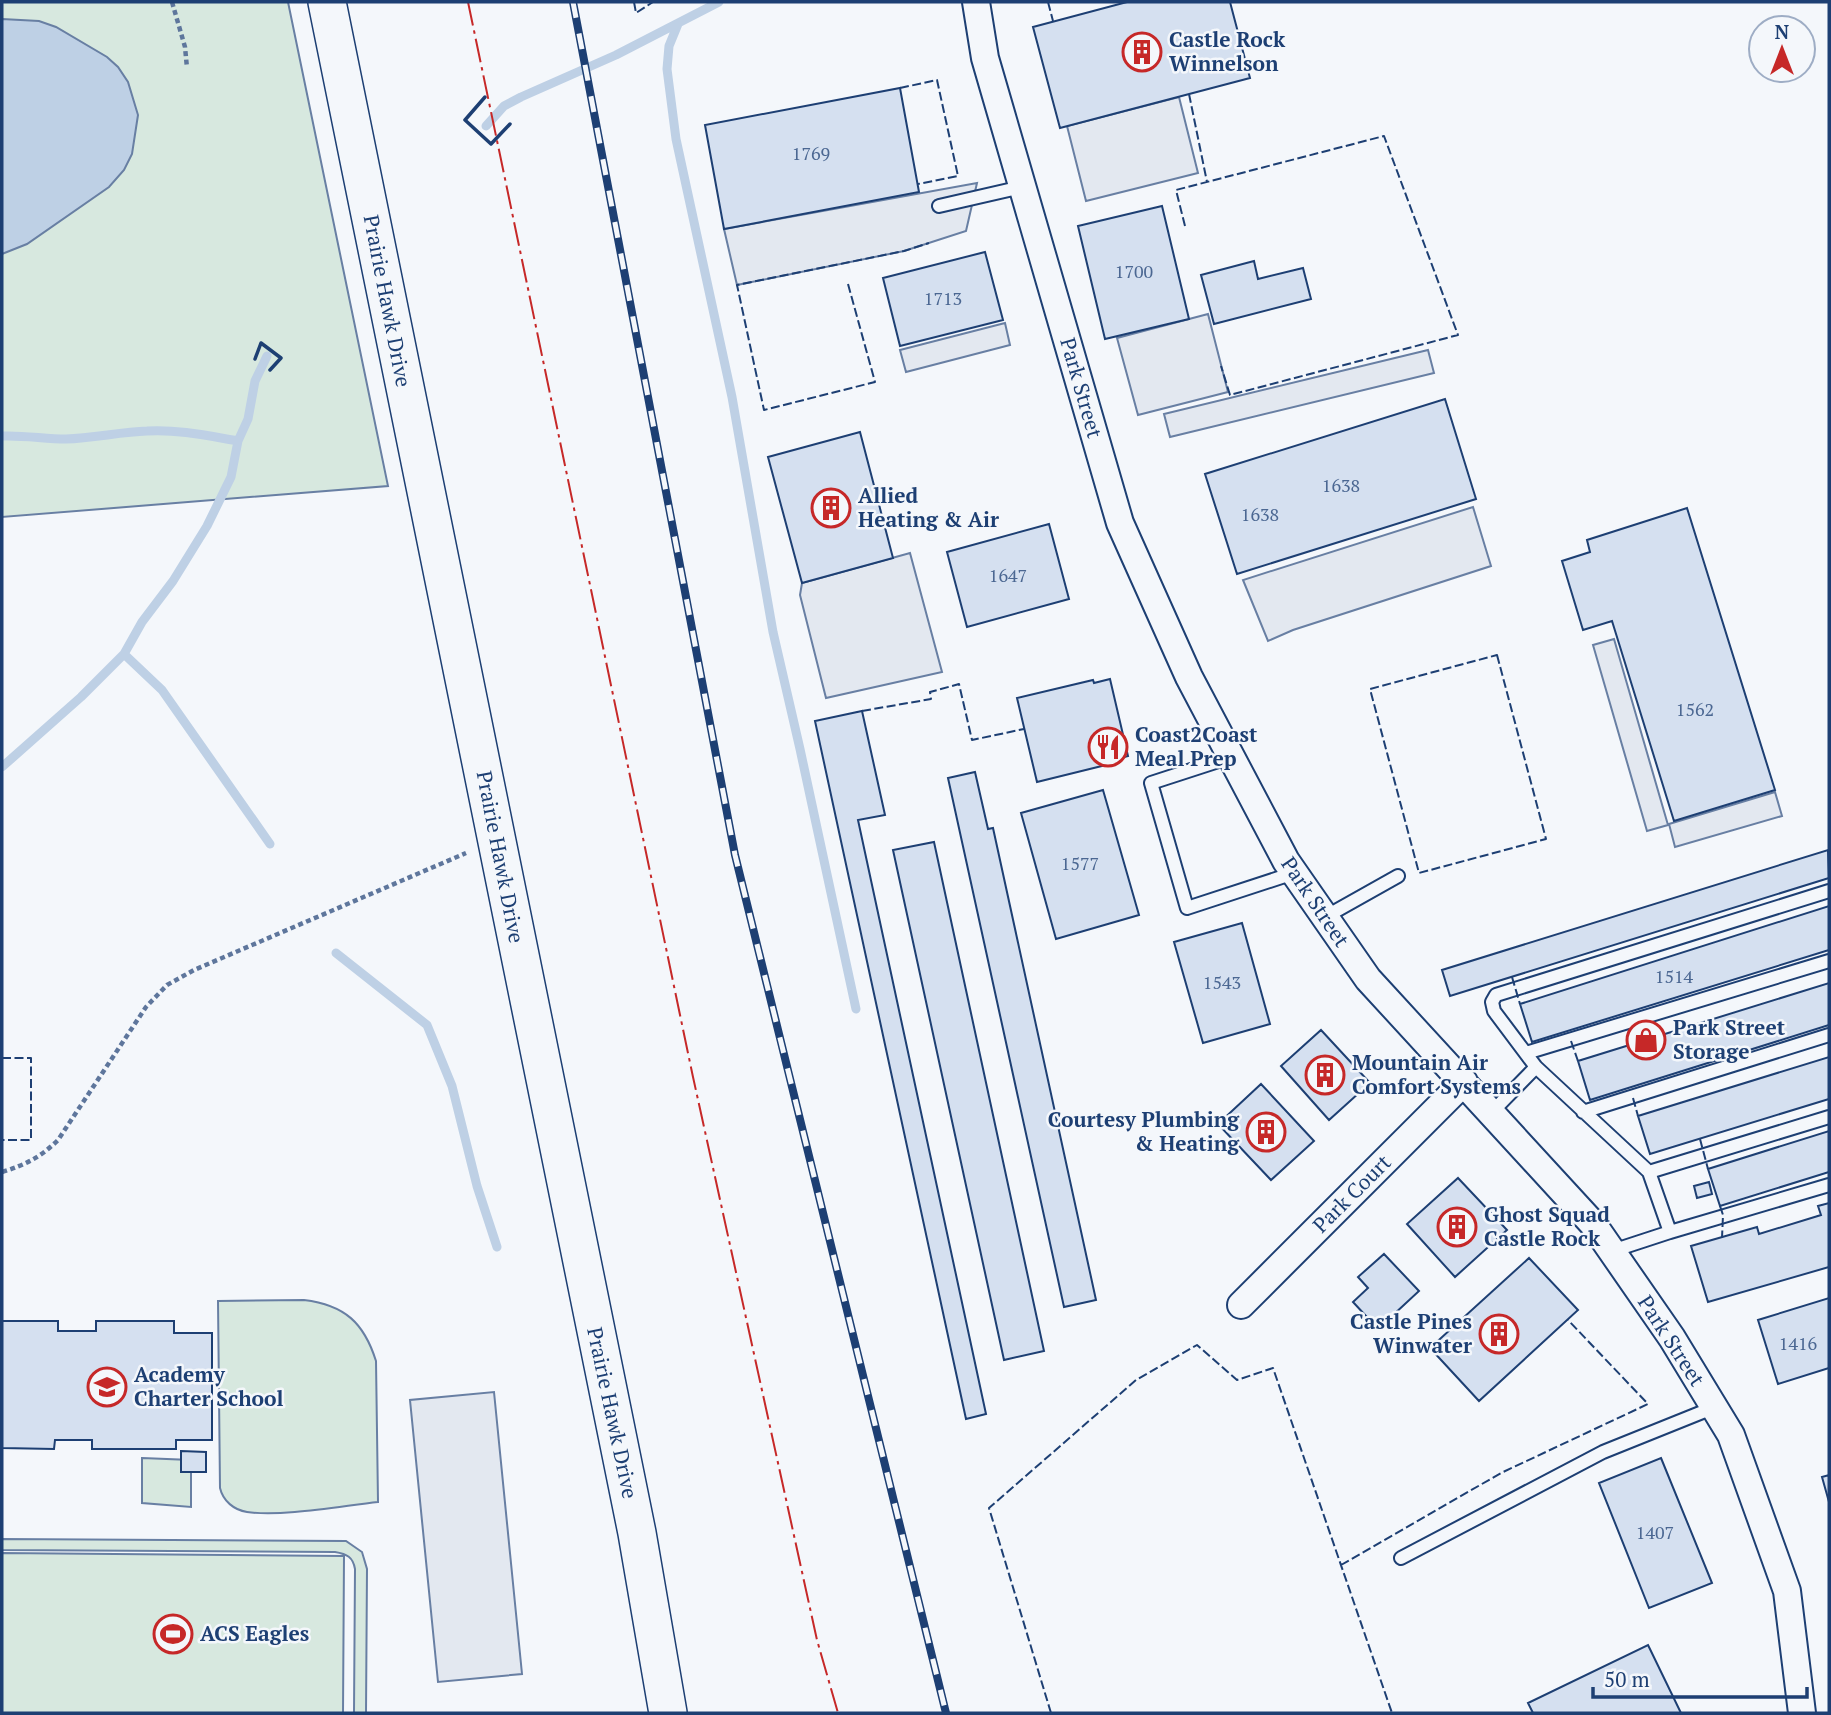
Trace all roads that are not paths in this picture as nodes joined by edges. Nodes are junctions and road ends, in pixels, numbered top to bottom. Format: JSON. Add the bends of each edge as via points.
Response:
{"nodes":[{"id":1,"x":327,"y":2,"type":"edge"},
{"id":2,"x":976,"y":2,"type":"edge"},
{"id":3,"x":1022,"y":187,"type":"junction"},
{"id":4,"x":939,"y":206,"type":"dead end"},
{"id":5,"x":1231,"y":757,"type":"junction"},
{"id":6,"x":1294,"y":873,"type":"junction"},
{"id":7,"x":1398,"y":876,"type":"dead end"},
{"id":8,"x":1829,"y":891,"type":"edge"},
{"id":9,"x":1325,"y":917,"type":"junction"},
{"id":10,"x":1829,"y":961,"type":"edge"},
{"id":11,"x":1829,"y":1035,"type":"edge"},
{"id":12,"x":1526,"y":1053,"type":"junction"},
{"id":13,"x":1536,"y":1067,"type":"junction"},
{"id":14,"x":1464,"y":1082,"type":"junction"},
{"id":15,"x":1583,"y":1112,"type":"junction"},
{"id":16,"x":1492,"y":1113,"type":"junction"},
{"id":17,"x":1829,"y":1117,"type":"edge"},
{"id":18,"x":1649,"y":1172,"type":"junction"},
{"id":19,"x":1829,"y":1185,"type":"edge"},
{"id":20,"x":1670,"y":1232,"type":"junction"},
{"id":21,"x":1612,"y":1251,"type":"junction"},
{"id":22,"x":1241,"y":1305,"type":"dead end"},
{"id":23,"x":1715,"y":1407,"type":"junction"},
{"id":24,"x":1401,"y":1558,"type":"dead end"},
{"id":25,"x":668,"y":1713,"type":"edge"},
{"id":26,"x":1802,"y":1713,"type":"edge"}],
"edges":[{"from":1,"to":25,"type":"street","name":"Prairie Hawk Drive","via":[[637,1533]]},
{"from":2,"to":3,"type":"street","name":"Park Street","via":[[985,58]]},
{"from":3,"to":4,"type":"lane"},
{"from":3,"to":5,"type":"street","name":"Park Street","via":[[1120,523],[1189,677]]},
{"from":5,"to":6,"type":"street","name":"Park Street"},
{"from":5,"to":6,"type":"lane","via":[[1152,783],[1188,908]]},
{"from":6,"to":9,"type":"street","name":"Park Street"},
{"from":7,"to":9,"type":"lane"},
{"from":8,"to":12,"type":"lane","via":[[1496,995],[1494,1011]]},
{"from":9,"to":14,"type":"street","name":"Park Street","via":[[1368,979]]},
{"from":10,"to":12,"type":"lane"},
{"from":11,"to":15,"type":"lane"},
{"from":12,"to":13,"type":"lane"},
{"from":13,"to":15,"type":"lane"},
{"from":13,"to":16,"type":"lane"},
{"from":14,"to":16,"type":"street","name":"Park Street"},
{"from":14,"to":22,"type":"street","name":"Park Court"},
{"from":15,"to":18,"type":"lane"},
{"from":16,"to":21,"type":"street","name":"Park Street"},
{"from":17,"to":18,"type":"lane"},
{"from":18,"to":20,"type":"lane"},
{"from":19,"to":20,"type":"lane"},
{"from":20,"to":21,"type":"lane"},
{"from":21,"to":23,"type":"street","name":"Park Street"},
{"from":23,"to":24,"type":"lane","via":[[1603,1452]]},
{"from":23,"to":26,"type":"street","name":"Park Street","via":[[1731,1435],[1787,1591]]}]}
